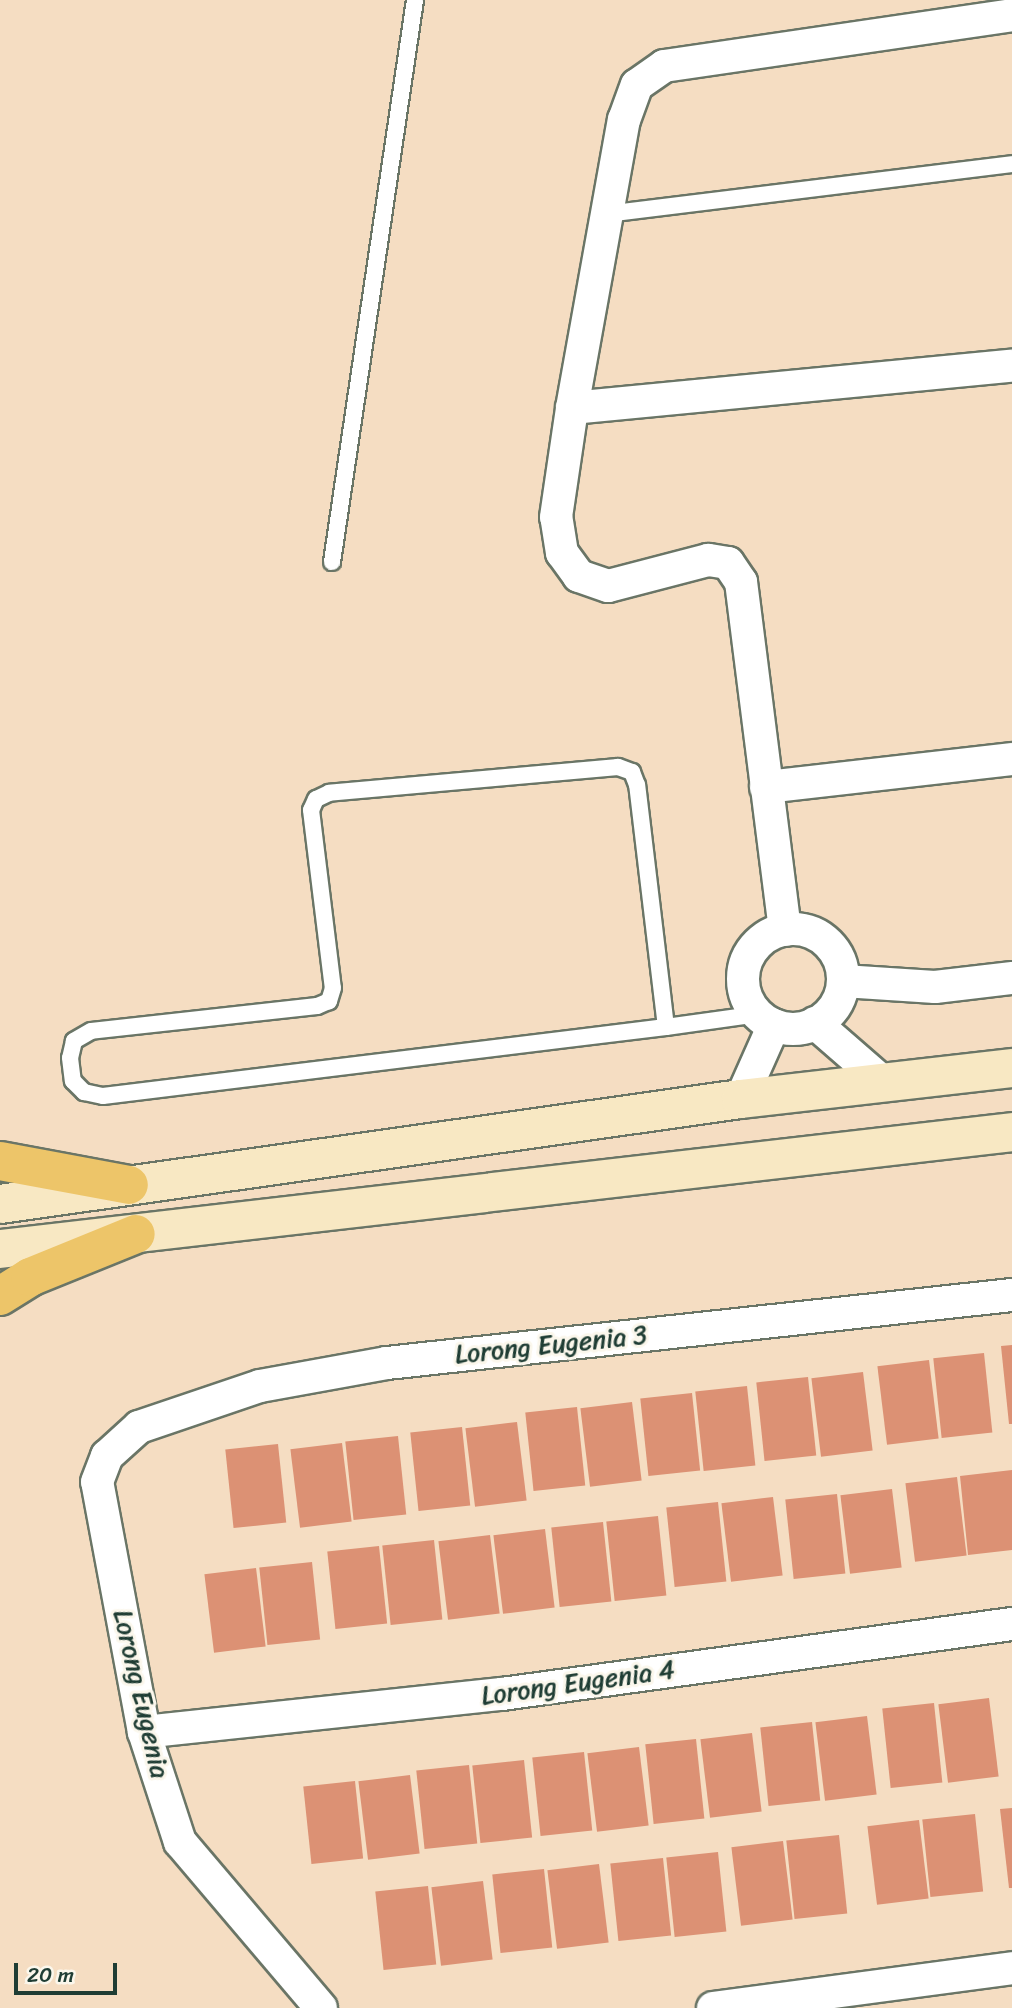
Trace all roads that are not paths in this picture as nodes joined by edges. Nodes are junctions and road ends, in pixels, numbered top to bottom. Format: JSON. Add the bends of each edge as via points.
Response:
{"nodes":[{"id":1,"x":415,"y":0,"type":"edge"},
{"id":2,"x":1012,"y":15,"type":"edge"},
{"id":3,"x":1012,"y":164,"type":"edge"},
{"id":4,"x":606,"y":214,"type":"junction"},
{"id":5,"x":1012,"y":366,"type":"edge"},
{"id":6,"x":572,"y":408,"type":"junction"},
{"id":7,"x":332,"y":562,"type":"dead end"},
{"id":8,"x":1012,"y":759,"type":"edge"},
{"id":9,"x":766,"y":787,"type":"junction"},
{"id":10,"x":785,"y":930,"type":"junction"},
{"id":11,"x":1012,"y":978,"type":"edge"},
{"id":12,"x":843,"y":981,"type":"junction"},
{"id":13,"x":766,"y":1020,"type":"junction"},
{"id":14,"x":815,"y":1023,"type":"junction"},
{"id":15,"x":666,"y":1027,"type":"junction"},
{"id":16,"x":1012,"y":1068,"type":"edge"},
{"id":17,"x":884,"y":1083,"type":"junction"},
{"id":18,"x":741,"y":1099,"type":"junction"},
{"id":19,"x":1012,"y":1132,"type":"edge"},
{"id":20,"x":0,"y":1161,"type":"edge"},
{"id":21,"x":129,"y":1185,"type":"junction"},
{"id":22,"x":0,"y":1204,"type":"edge"},
{"id":23,"x":136,"y":1234,"type":"junction"},
{"id":24,"x":0,"y":1250,"type":"edge"},
{"id":25,"x":1012,"y":1295,"type":"edge"},
{"id":26,"x":0,"y":1296,"type":"edge"},
{"id":27,"x":107,"y":1456,"type":"joint"},
{"id":28,"x":1012,"y":1624,"type":"edge"},
{"id":29,"x":144,"y":1732,"type":"junction"},
{"id":30,"x":1012,"y":1968,"type":"edge"},
{"id":31,"x":321,"y":2008,"type":"edge"},
{"id":32,"x":713,"y":2008,"type":"edge"}],
"edges":[{"from":1,"to":7,"type":"lane"},
{"from":2,"to":4,"type":"street","via":[[664,65],[637,85],[624,120]]},
{"from":3,"to":4,"type":"lane"},
{"from":4,"to":6,"type":"street"},
{"from":5,"to":6,"type":"street"},
{"from":6,"to":9,"type":"street","via":[[556,517],[562,553],[579,576],[608,586],[708,560],[728,563],[741,582]]},
{"from":8,"to":9,"type":"street"},
{"from":9,"to":10,"type":"street"},
{"from":10,"to":12,"type":"street","via":[[814,934],[826,942],[842,967]]},
{"from":10,"to":13,"type":"street","via":[[757,944],[748,957],[743,987]]},
{"from":11,"to":12,"type":"street","via":[[935,987]]},
{"from":12,"to":14,"type":"street","via":[[834,1007]]},
{"from":13,"to":14,"type":"street","via":[[790,1028]]},
{"from":13,"to":15,"type":"lane"},
{"from":13,"to":18,"type":"street"},
{"from":14,"to":17,"type":"street"},
{"from":15,"to":15,"type":"lane","via":[[103,1096],[84,1092],[73,1081],[70,1058],[74,1041],[91,1031],[329,1001],[333,988],[311,810],[316,799],[329,793],[618,766],[632,772],[637,785]]},
{"from":16,"to":17,"type":"street"},
{"from":17,"to":18,"type":"street"},
{"from":18,"to":21,"type":"street"},
{"from":19,"to":23,"type":"street"},
{"from":20,"to":21,"type":"highway"},
{"from":21,"to":22,"type":"street"},
{"from":23,"to":24,"type":"street"},
{"from":23,"to":26,"type":"highway","via":[[30,1277]]},
{"from":25,"to":27,"type":"street","name":"Lorong Eugenia 3","via":[[387,1363],[260,1386],[139,1427]]},
{"from":27,"to":29,"type":"street","name":"Lorong Eugenia","via":[[97,1482]]},
{"from":28,"to":29,"type":"street","name":"Lorong Eugenia 4","via":[[502,1694]]},
{"from":29,"to":31,"type":"street","name":"Lorong Eugenia","via":[[180,1842]]},
{"from":30,"to":32,"type":"street"}]}
